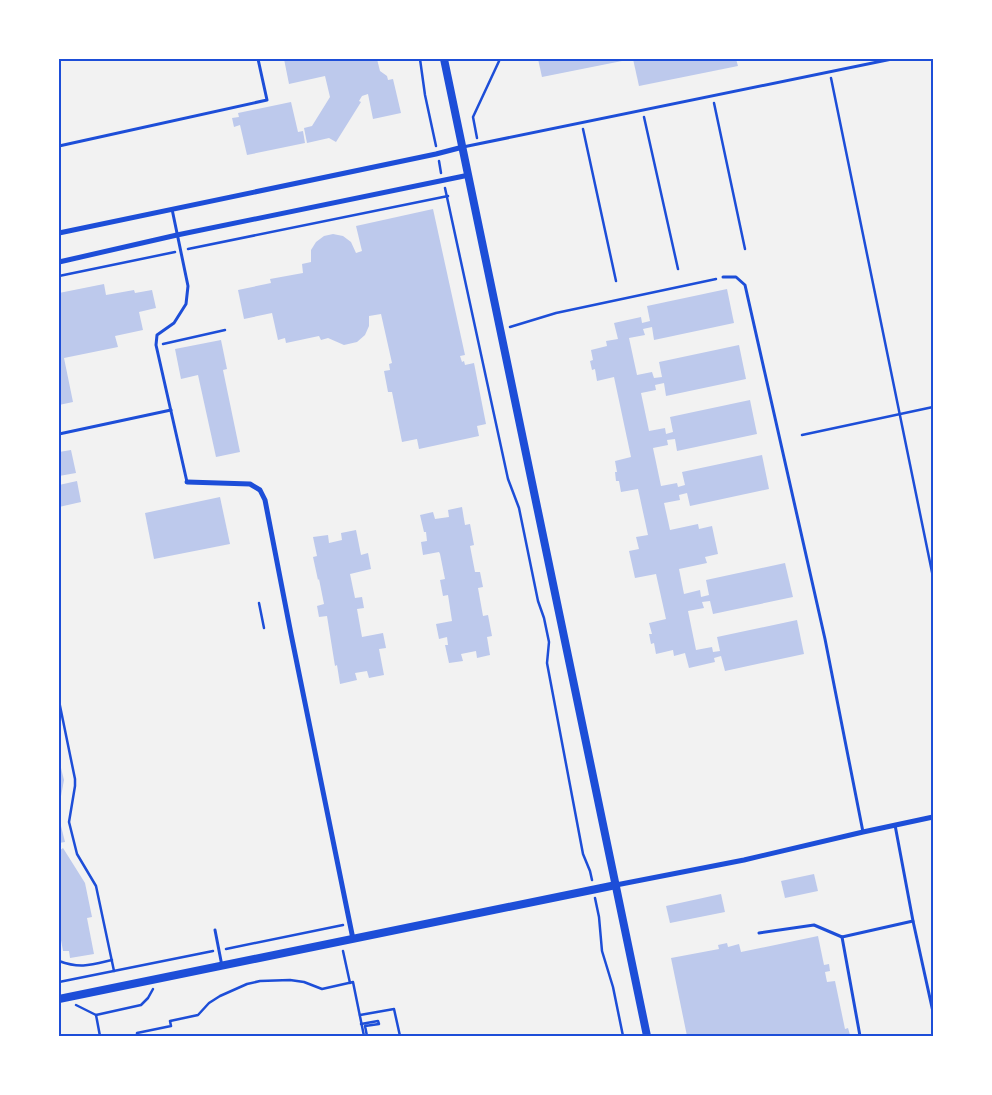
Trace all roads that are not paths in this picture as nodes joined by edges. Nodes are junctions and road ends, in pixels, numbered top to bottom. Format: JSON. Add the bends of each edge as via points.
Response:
{"nodes":[{"id":1,"x":258,"y":59,"type":"edge"},
{"id":2,"x":444,"y":59,"type":"edge"},
{"id":3,"x":892,"y":59,"type":"edge"},
{"id":4,"x":878,"y":60,"type":"edge"},
{"id":5,"x":59,"y":146,"type":"edge"},
{"id":6,"x":463,"y":147,"type":"junction"},
{"id":7,"x":469,"y":174,"type":"junction"},
{"id":8,"x":172,"y":209,"type":"junction"},
{"id":9,"x":59,"y":233,"type":"edge"},
{"id":10,"x":177,"y":235,"type":"junction"},
{"id":11,"x":59,"y":262,"type":"edge"},
{"id":12,"x":723,"y":277,"type":"road end"},
{"id":13,"x":170,"y":410,"type":"junction"},
{"id":14,"x":59,"y":434,"type":"edge"},
{"id":15,"x":187,"y":482,"type":"joint"},
{"id":16,"x":933,"y":817,"type":"edge"},
{"id":17,"x":895,"y":825,"type":"junction"},
{"id":18,"x":863,"y":832,"type":"junction"},
{"id":19,"x":616,"y":885,"type":"junction"},
{"id":20,"x":913,"y":921,"type":"junction"},
{"id":21,"x":215,"y":930,"type":"dead end"},
{"id":22,"x":759,"y":933,"type":"dead end"},
{"id":23,"x":842,"y":937,"type":"junction"},
{"id":24,"x":353,"y":939,"type":"junction"},
{"id":25,"x":222,"y":966,"type":"junction"},
{"id":26,"x":59,"y":999,"type":"edge"},
{"id":27,"x":933,"y":1012,"type":"edge"},
{"id":28,"x":647,"y":1036,"type":"edge"},
{"id":29,"x":860,"y":1036,"type":"edge"}],
"edges":[{"from":1,"to":5,"type":"lane","via":[[267,100]]},
{"from":2,"to":6,"type":"street"},
{"from":3,"to":4,"type":"lane"},
{"from":4,"to":6,"type":"lane"},
{"from":6,"to":7,"type":"street"},
{"from":6,"to":8,"type":"street"},
{"from":7,"to":10,"type":"street"},
{"from":7,"to":19,"type":"street"},
{"from":8,"to":9,"type":"street"},
{"from":8,"to":10,"type":"lane"},
{"from":10,"to":11,"type":"street"},
{"from":10,"to":13,"type":"lane","via":[[188,286],[186,304],[174,323],[157,335],[156,345]]},
{"from":12,"to":18,"type":"lane","via":[[736,277],[745,285],[825,639]]},
{"from":13,"to":14,"type":"lane"},
{"from":13,"to":15,"type":"lane"},
{"from":15,"to":24,"type":"street","via":[[250,484],[260,490],[265,500]]},
{"from":16,"to":17,"type":"street"},
{"from":17,"to":18,"type":"street"},
{"from":17,"to":20,"type":"lane"},
{"from":18,"to":19,"type":"street"},
{"from":19,"to":24,"type":"street"},
{"from":19,"to":28,"type":"street"},
{"from":20,"to":23,"type":"lane"},
{"from":20,"to":27,"type":"lane"},
{"from":21,"to":25,"type":"lane"},
{"from":22,"to":23,"type":"lane","via":[[814,925]]},
{"from":23,"to":29,"type":"lane"},
{"from":24,"to":25,"type":"street"},
{"from":25,"to":26,"type":"street"}]}
